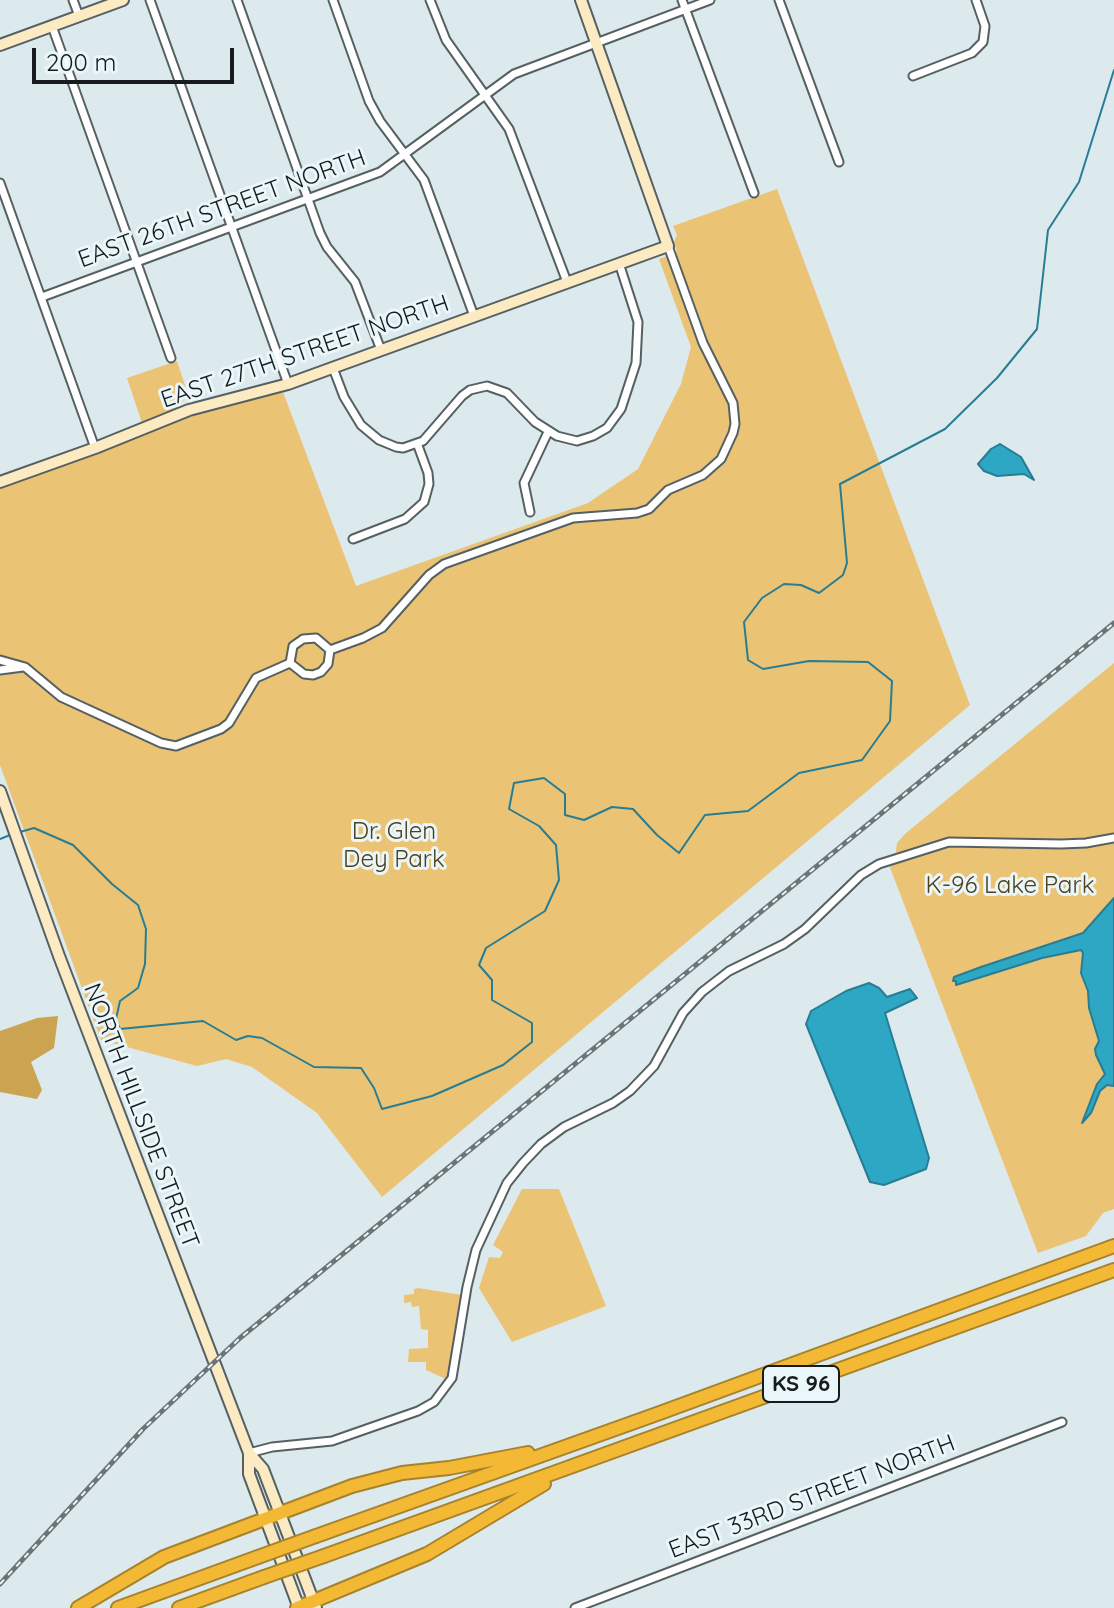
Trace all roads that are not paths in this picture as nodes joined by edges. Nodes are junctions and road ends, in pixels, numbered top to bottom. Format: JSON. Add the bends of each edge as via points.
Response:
{"nodes":[{"id":1,"x":73,"y":0,"type":"edge"},
{"id":2,"x":123,"y":0,"type":"edge"},
{"id":3,"x":150,"y":0,"type":"edge"},
{"id":4,"x":237,"y":0,"type":"edge"},
{"id":5,"x":333,"y":0,"type":"edge"},
{"id":6,"x":430,"y":0,"type":"edge"},
{"id":7,"x":581,"y":0,"type":"edge"},
{"id":8,"x":682,"y":0,"type":"edge"},
{"id":9,"x":710,"y":0,"type":"edge"},
{"id":10,"x":779,"y":0,"type":"edge"},
{"id":11,"x":976,"y":0,"type":"edge"},
{"id":12,"x":685,"y":9,"type":"junction"},
{"id":13,"x":79,"y":16,"type":"junction"},
{"id":14,"x":52,"y":26,"type":"junction"},
{"id":15,"x":1,"y":41,"type":"edge"},
{"id":16,"x":597,"y":44,"type":"junction"},
{"id":17,"x":913,"y":76,"type":"dead end"},
{"id":18,"x":484,"y":95,"type":"junction"},
{"id":19,"x":405,"y":154,"type":"junction"},
{"id":20,"x":839,"y":162,"type":"dead end"},
{"id":21,"x":0,"y":183,"type":"edge"},
{"id":22,"x":754,"y":193,"type":"dead end"},
{"id":23,"x":308,"y":200,"type":"junction"},
{"id":24,"x":231,"y":228,"type":"junction"},
{"id":25,"x":668,"y":246,"type":"junction"},
{"id":26,"x":136,"y":263,"type":"junction"},
{"id":27,"x":619,"y":263,"type":"junction"},
{"id":28,"x":567,"y":282,"type":"junction"},
{"id":29,"x":42,"y":297,"type":"junction"},
{"id":30,"x":474,"y":316,"type":"junction"},
{"id":31,"x":381,"y":350,"type":"junction"},
{"id":32,"x":171,"y":358,"type":"dead end"},
{"id":33,"x":333,"y":368,"type":"junction"},
{"id":34,"x":288,"y":384,"type":"junction"},
{"id":35,"x":548,"y":432,"type":"junction"},
{"id":36,"x":417,"y":443,"type":"junction"},
{"id":37,"x":95,"y":448,"type":"junction"},
{"id":38,"x":0,"y":482,"type":"edge"},
{"id":39,"x":530,"y":512,"type":"dead end"},
{"id":40,"x":353,"y":539,"type":"dead end"},
{"id":41,"x":330,"y":650,"type":"junction"},
{"id":42,"x":0,"y":660,"type":"edge"},
{"id":43,"x":290,"y":663,"type":"junction"},
{"id":44,"x":25,"y":667,"type":"junction"},
{"id":45,"x":0,"y":670,"type":"edge"},
{"id":46,"x":0,"y":791,"type":"edge"},
{"id":47,"x":1114,"y":838,"type":"edge"},
{"id":48,"x":1114,"y":1244,"type":"edge"},
{"id":49,"x":1114,"y":1270,"type":"edge"},
{"id":50,"x":657,"y":1414,"type":"junction"},
{"id":51,"x":1062,"y":1422,"type":"dead end"},
{"id":52,"x":249,"y":1453,"type":"junction"},
{"id":53,"x":602,"y":1457,"type":"junction"},
{"id":54,"x":280,"y":1512,"type":"junction"},
{"id":55,"x":265,"y":1518,"type":"junction"},
{"id":56,"x":315,"y":1605,"type":"edge"},
{"id":57,"x":78,"y":1608,"type":"edge"},
{"id":58,"x":118,"y":1608,"type":"edge"},
{"id":59,"x":179,"y":1608,"type":"edge"},
{"id":60,"x":299,"y":1608,"type":"edge"},
{"id":61,"x":575,"y":1608,"type":"edge"}],
"edges":[{"from":1,"to":13,"type":"street"},
{"from":2,"to":13,"type":"street"},
{"from":3,"to":24,"type":"street"},
{"from":4,"to":23,"type":"street"},
{"from":5,"to":19,"type":"street","via":[[369,101]]},
{"from":6,"to":18,"type":"street","via":[[446,40]]},
{"from":7,"to":16,"type":"street"},
{"from":8,"to":12,"type":"street"},
{"from":9,"to":12,"type":"street","name":"EAST 26TH STREET NORTH"},
{"from":10,"to":20,"type":"street"},
{"from":11,"to":17,"type":"street","via":[[985,26],[983,42],[972,53]]},
{"from":12,"to":16,"type":"street","name":"EAST 26TH STREET NORTH"},
{"from":12,"to":22,"type":"street"},
{"from":13,"to":14,"type":"street"},
{"from":14,"to":15,"type":"street"},
{"from":14,"to":26,"type":"street"},
{"from":16,"to":18,"type":"street","name":"EAST 26TH STREET NORTH","via":[[514,74]]},
{"from":16,"to":25,"type":"street"},
{"from":18,"to":19,"type":"street","name":"EAST 26TH STREET NORTH"},
{"from":18,"to":28,"type":"street","via":[[519,150]]},
{"from":19,"to":23,"type":"street","name":"EAST 26TH STREET NORTH","via":[[380,172]]},
{"from":19,"to":30,"type":"street","via":[[433,201]]},
{"from":21,"to":29,"type":"street"},
{"from":23,"to":24,"type":"street","name":"EAST 26TH STREET NORTH"},
{"from":23,"to":31,"type":"street","via":[[327,247],[355,282]]},
{"from":24,"to":26,"type":"street","name":"EAST 26TH STREET NORTH"},
{"from":24,"to":34,"type":"street"},
{"from":25,"to":27,"type":"street","name":"EAST 27TH STREET NORTH"},
{"from":25,"to":41,"type":"street","via":[[703,343],[733,403],[735,424],[721,459],[703,475],[668,490],[649,509],[573,518],[444,564],[382,628]]},
{"from":26,"to":29,"type":"street","name":"EAST 26TH STREET NORTH"},
{"from":26,"to":32,"type":"street"},
{"from":27,"to":28,"type":"street","name":"EAST 27TH STREET NORTH"},
{"from":27,"to":35,"type":"street","via":[[639,336],[627,397],[607,428],[593,436],[577,441]]},
{"from":28,"to":30,"type":"street","name":"EAST 27TH STREET NORTH"},
{"from":29,"to":37,"type":"street"},
{"from":30,"to":31,"type":"street","name":"EAST 27TH STREET NORTH"},
{"from":31,"to":33,"type":"street","name":"EAST 27TH STREET NORTH"},
{"from":33,"to":34,"type":"street","name":"EAST 27TH STREET NORTH"},
{"from":33,"to":36,"type":"street","via":[[352,412],[370,433],[396,447]]},
{"from":34,"to":37,"type":"street","name":"EAST 27TH STREET NORTH","via":[[189,410]]},
{"from":35,"to":36,"type":"street","via":[[507,393],[487,386],[462,396]]},
{"from":35,"to":39,"type":"street","via":[[524,483]]},
{"from":36,"to":40,"type":"street","via":[[428,473],[424,502],[405,519]]},
{"from":37,"to":38,"type":"street","name":"EAST 27TH STREET NORTH"},
{"from":41,"to":43,"type":"street","via":[[328,664],[313,675]]},
{"from":41,"to":43,"type":"street","via":[[316,638],[303,639],[293,646]]},
{"from":42,"to":44,"type":"street"},
{"from":43,"to":44,"type":"street","via":[[256,678],[221,729],[176,746],[61,697]]},
{"from":44,"to":45,"type":"street"},
{"from":46,"to":52,"type":"street","name":"NORTH HILLSIDE STREET"},
{"from":47,"to":52,"type":"street","via":[[1061,844],[949,842],[861,875],[805,929],[702,992],[683,1013],[654,1066],[630,1091],[564,1127],[523,1163],[507,1183],[476,1250],[452,1378],[434,1402],[332,1441]]},
{"from":48,"to":50,"type":"highway","number":"KS 96"},
{"from":49,"to":53,"type":"highway","number":"KS 96"},
{"from":50,"to":54,"type":"highway","via":[[513,1456],[402,1473]]},
{"from":50,"to":58,"type":"highway","number":"KS 96","bridge":true},
{"from":51,"to":61,"type":"street","name":"EAST 33RD STREET NORTH"},
{"from":52,"to":54,"type":"street","name":"NORTH HILLSIDE STREET","via":[[263,1469]]},
{"from":52,"to":55,"type":"street","name":"NORTH HILLSIDE STREET","via":[[249,1474]]},
{"from":53,"to":56,"type":"highway","via":[[532,1490],[427,1554]]},
{"from":53,"to":59,"type":"highway","number":"KS 96","bridge":true},
{"from":54,"to":55,"type":"highway"},
{"from":54,"to":56,"type":"street","name":"NORTH HILLSIDE STREET"},
{"from":55,"to":57,"type":"highway","via":[[164,1557]]},
{"from":55,"to":60,"type":"street","name":"NORTH HILLSIDE STREET"},
{"from":56,"to":60,"type":"highway"}]}
